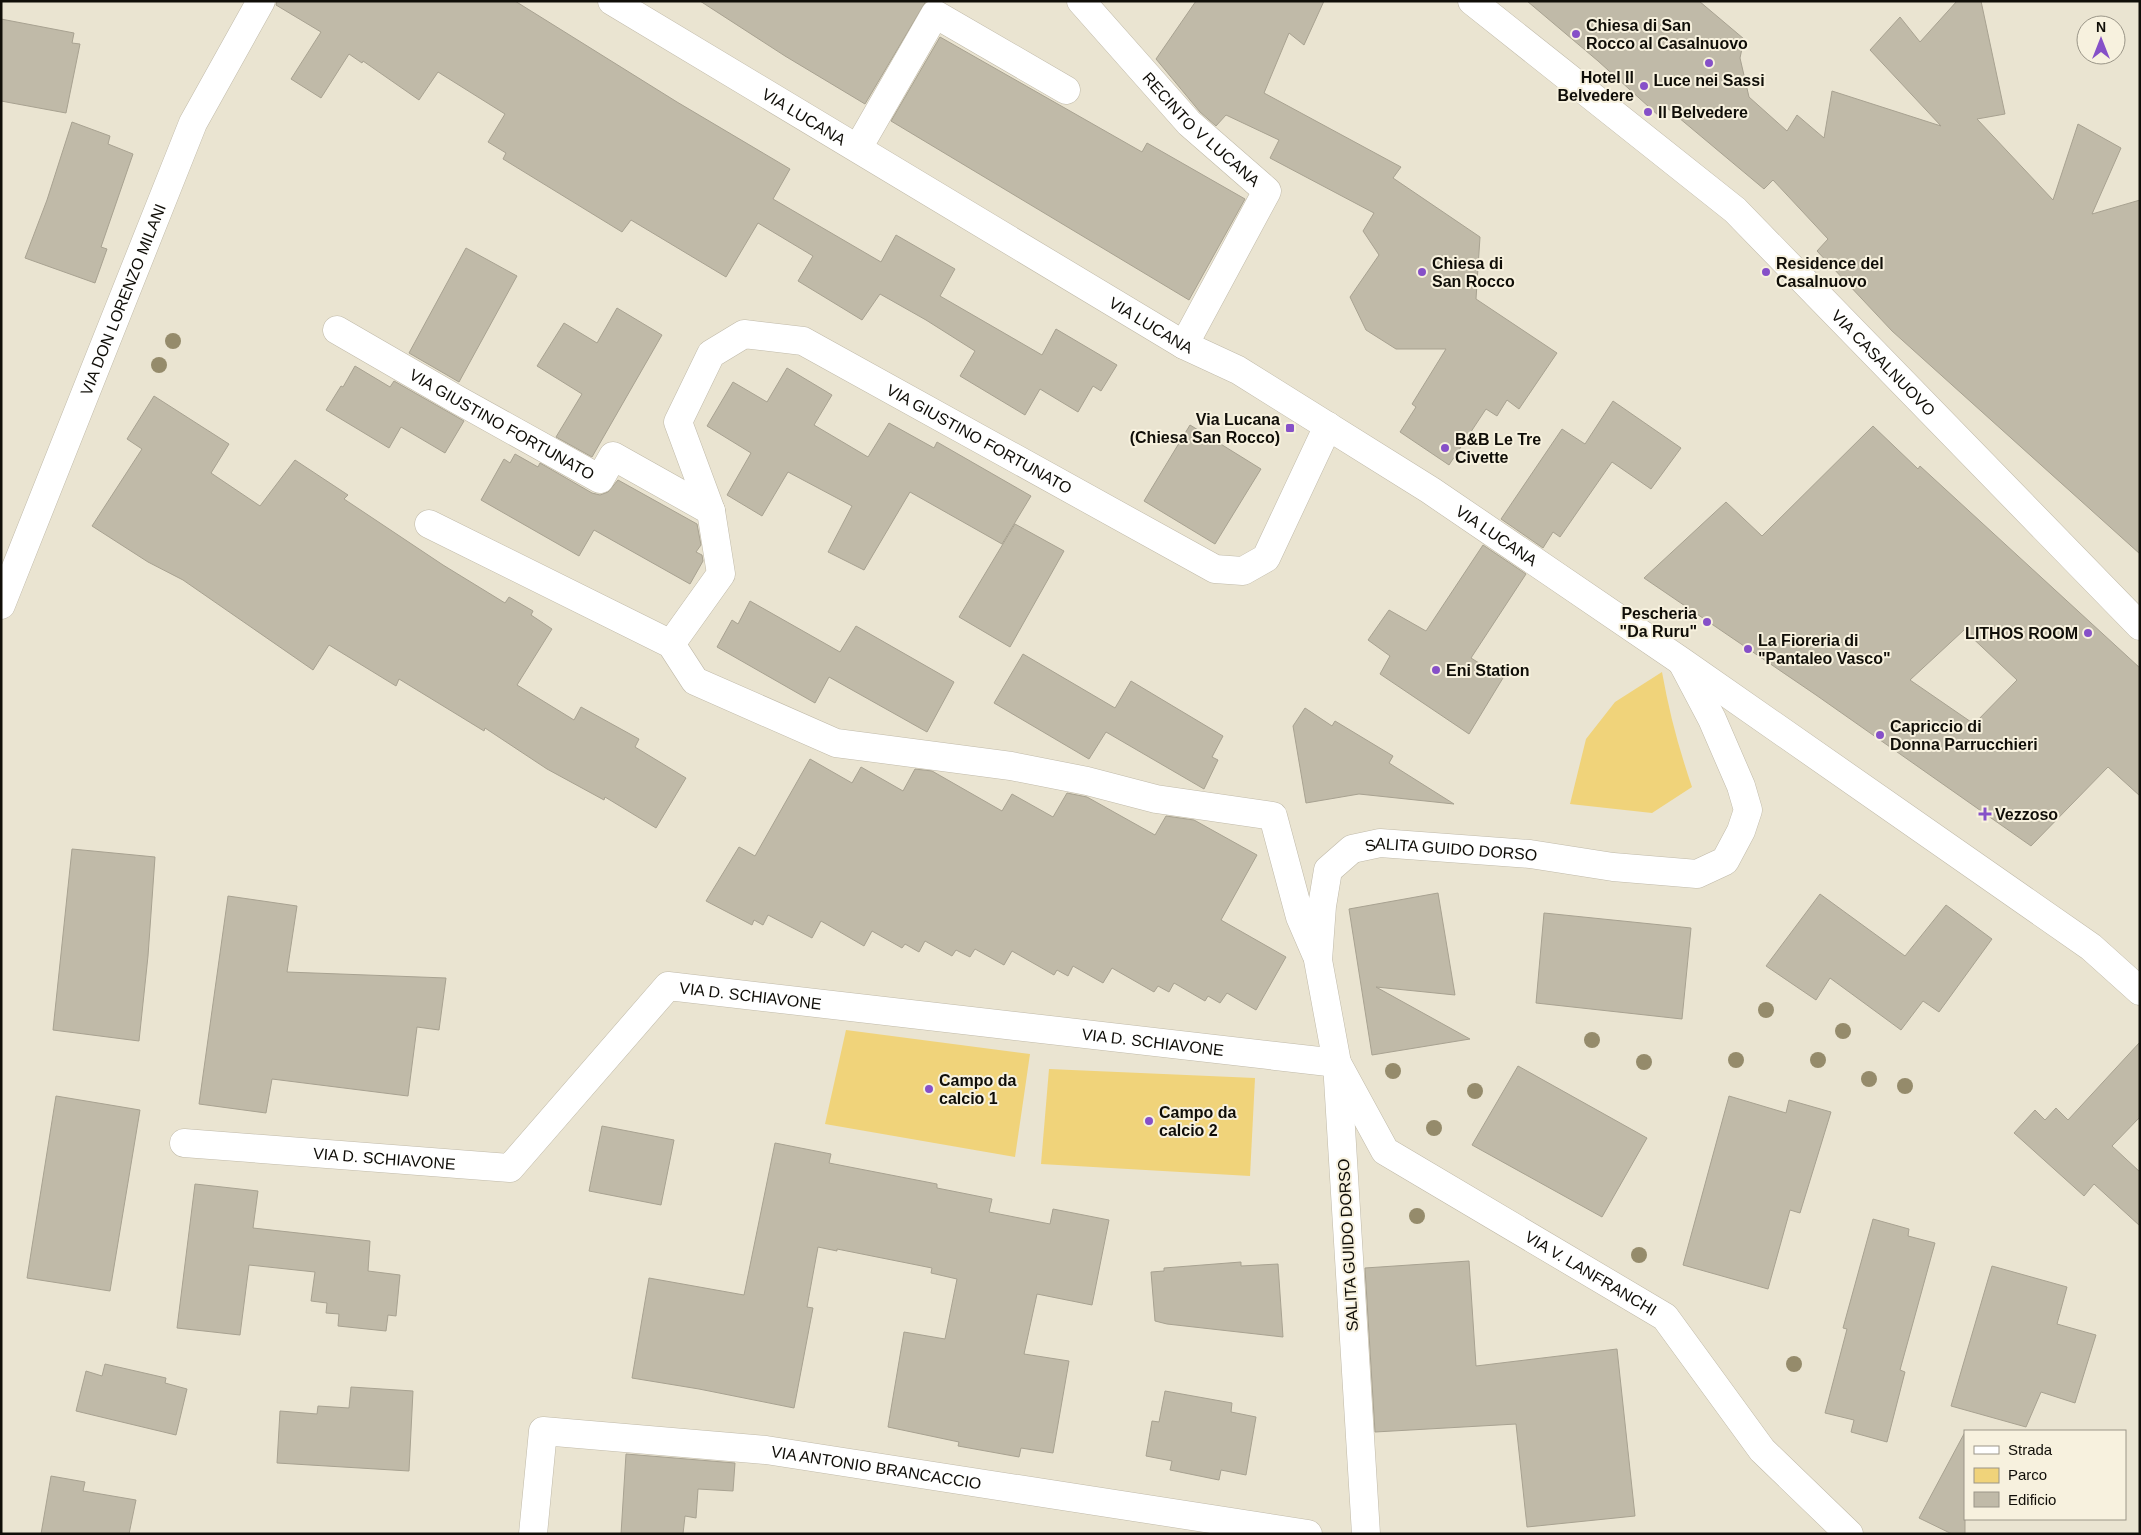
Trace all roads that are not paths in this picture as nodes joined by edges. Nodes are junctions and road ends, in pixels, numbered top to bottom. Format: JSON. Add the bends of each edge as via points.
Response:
{"nodes":[{"id":1,"x":261,"y":1,"type":"edge"},
{"id":2,"x":612,"y":1,"type":"edge"},
{"id":3,"x":1081,"y":1,"type":"edge"},
{"id":4,"x":1472,"y":1,"type":"edge"},
{"id":5,"x":1066,"y":90,"type":"dead end"},
{"id":6,"x":858,"y":148,"type":"junction"},
{"id":7,"x":337,"y":330,"type":"dead end"},
{"id":8,"x":1184,"y":345,"type":"junction"},
{"id":9,"x":1328,"y":426,"type":"junction"},
{"id":10,"x":710,"y":511,"type":"junction"},
{"id":11,"x":430,"y":524,"type":"dead end"},
{"id":12,"x":1,"y":605,"type":"edge"},
{"id":13,"x":2140,"y":626,"type":"edge"},
{"id":14,"x":671,"y":644,"type":"junction"},
{"id":15,"x":1681,"y":661,"type":"junction"},
{"id":16,"x":1318,"y":960,"type":"junction"},
{"id":17,"x":2140,"y":991,"type":"edge"},
{"id":18,"x":1337,"y":1063,"type":"junction"},
{"id":19,"x":184,"y":1143,"type":"dead end"},
{"id":20,"x":533,"y":1534,"type":"edge"},
{"id":21,"x":1308,"y":1534,"type":"edge"},
{"id":22,"x":1366,"y":1534,"type":"edge"},
{"id":23,"x":1848,"y":1534,"type":"edge"}],
"edges":[{"from":1,"to":12,"type":"street","name":"VIA DON LORENZO MILANI","via":[[193,123]]},
{"from":2,"to":6,"type":"street","name":"VIA LUCANA"},
{"from":3,"to":8,"type":"street","name":"RECINTO V LUCANA","via":[[1189,123],[1267,190]]},
{"from":4,"to":13,"type":"street","name":"VIA CASALNUOVO","via":[[1735,210]]},
{"from":5,"to":6,"type":"street","via":[[934,14]]},
{"from":6,"to":8,"type":"street","name":"VIA LUCANA"},
{"from":7,"to":10,"type":"street","name":"VIA GIUSTINO FORTUNATO","via":[[600,479],[613,456]]},
{"from":8,"to":9,"type":"street","name":"VIA LUCANA","via":[[1238,370]]},
{"from":9,"to":10,"type":"street","name":"VIA GIUSTINO FORTUNATO","via":[[1266,558],[1243,571],[1215,569],[803,342],[744,334],[710,354],[678,422]]},
{"from":9,"to":15,"type":"street","name":"VIA LUCANA","via":[[1430,490]]},
{"from":10,"to":14,"type":"street","name":"VIA GIUSTINO FORTUNATO","via":[[721,574]]},
{"from":11,"to":14,"type":"street"},
{"from":14,"to":16,"type":"street","via":[[695,681],[836,742],[1011,766],[1156,799],[1272,816],[1300,917]]},
{"from":15,"to":16,"type":"street","name":"SALITA GUIDO DORSO","via":[[1712,719],[1748,810],[1741,831],[1724,861],[1697,874],[1613,867],[1520,853],[1380,843],[1352,849],[1328,870]]},
{"from":15,"to":17,"type":"street","name":"VIA LUCANA","via":[[2091,946]]},
{"from":16,"to":18,"type":"street","name":"SALITA GUIDO DORSO"},
{"from":18,"to":19,"type":"street","name":"VIA D. SCHIAVONE","via":[[668,986],[510,1168]]},
{"from":18,"to":22,"type":"street","name":"SALITA GUIDO DORSO"},
{"from":18,"to":23,"type":"street","name":"VIA V. LANFRANCHI","via":[[1385,1151],[1665,1317],[1762,1450]]},
{"from":20,"to":21,"type":"street","name":"VIA ANTONIO BRANCACCIO","via":[[543,1431],[766,1450]]}]}
